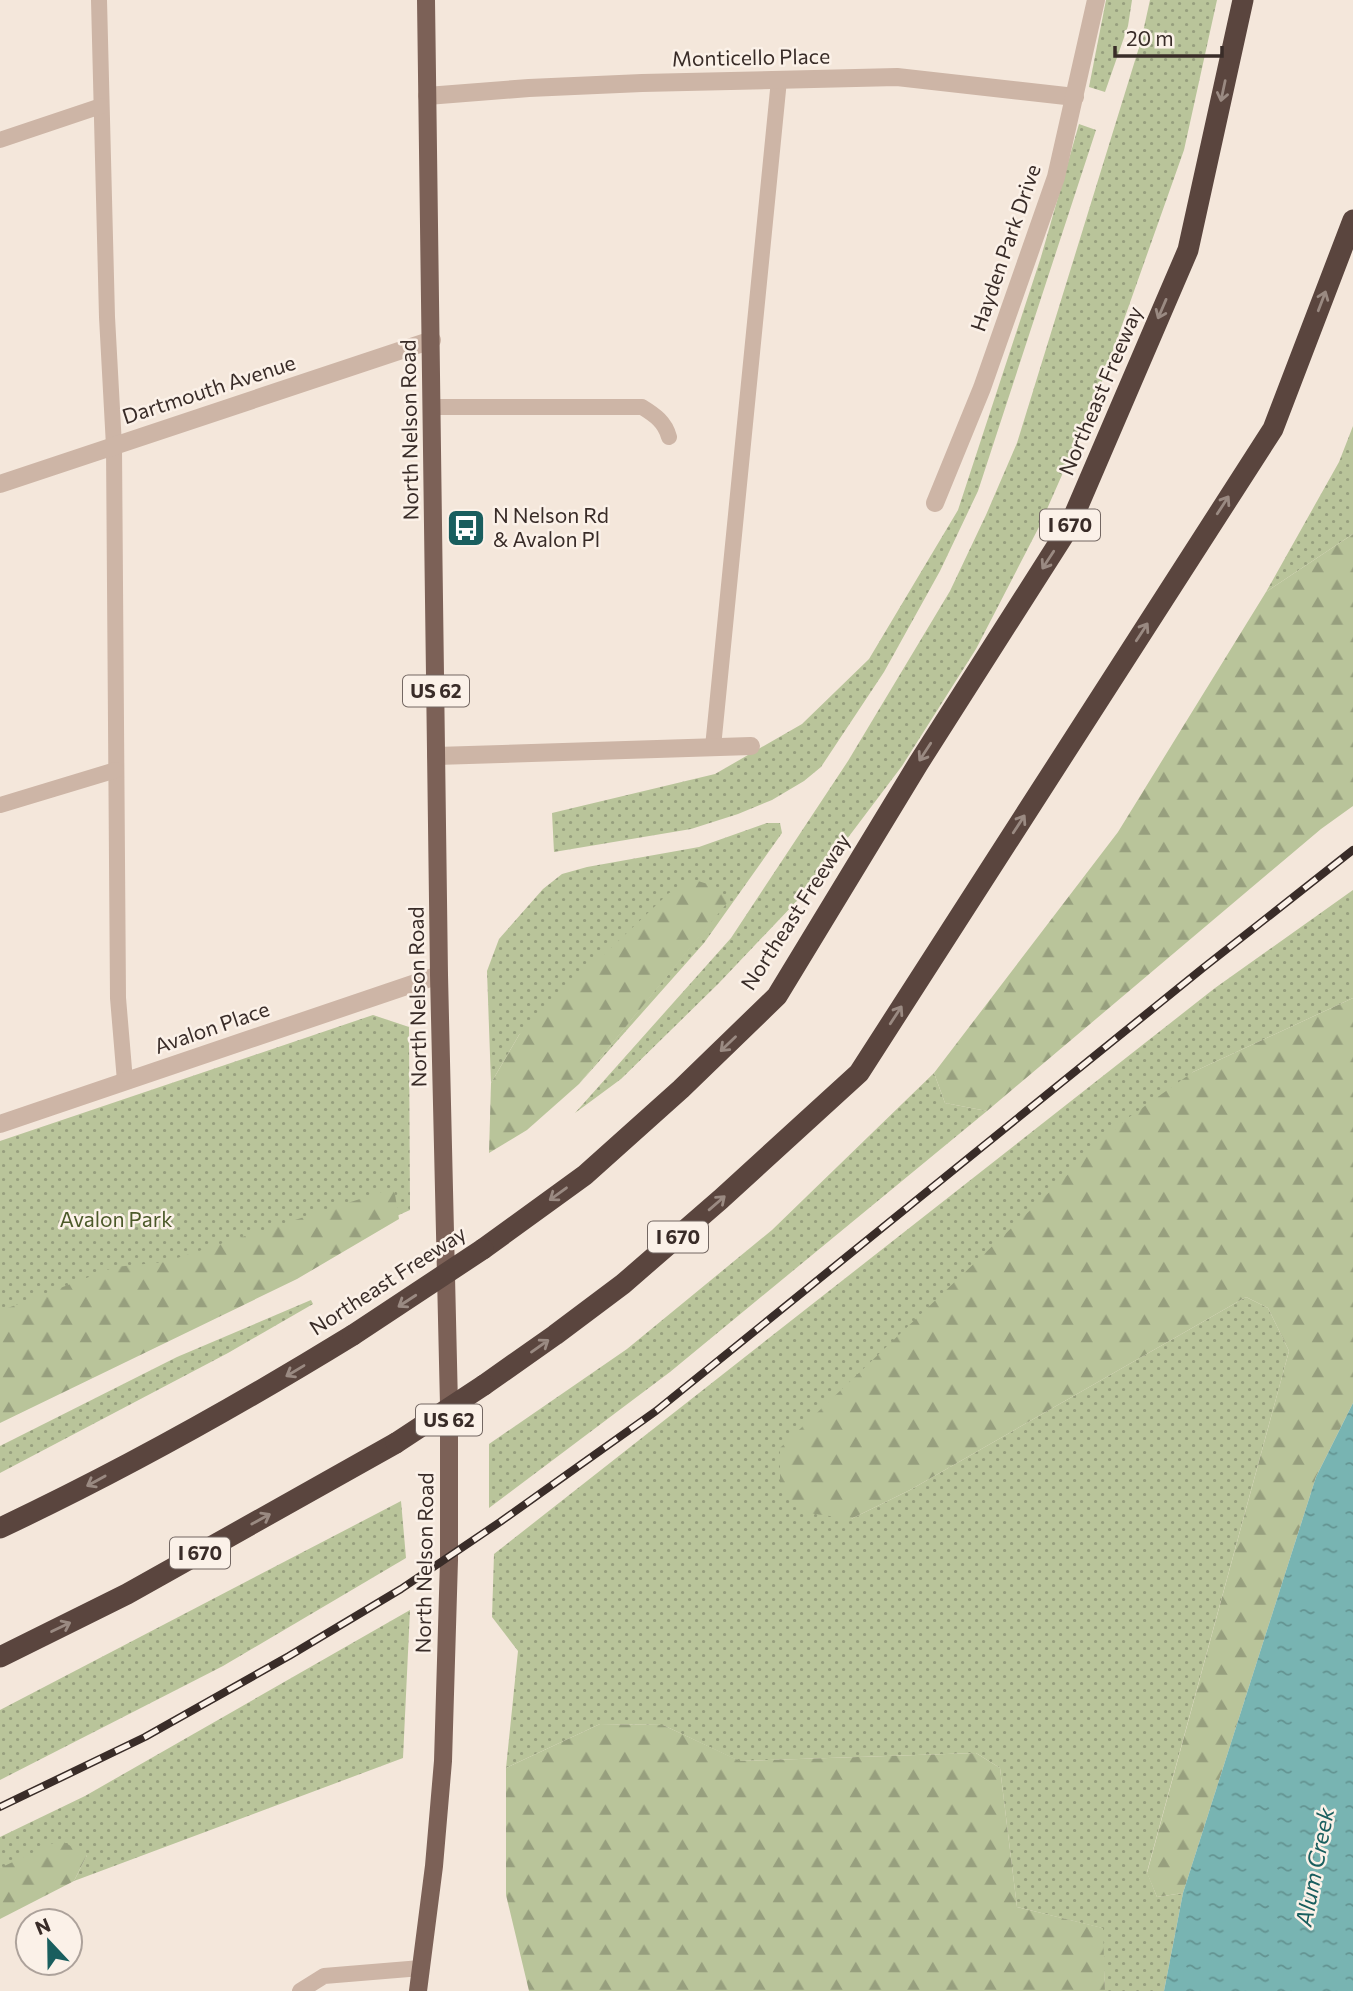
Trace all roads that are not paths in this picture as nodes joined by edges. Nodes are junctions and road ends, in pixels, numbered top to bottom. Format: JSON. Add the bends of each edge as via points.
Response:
{"nodes":[{"id":1,"x":99,"y":0,"type":"edge"},
{"id":2,"x":426,"y":0,"type":"edge"},
{"id":3,"x":1096,"y":0,"type":"edge"},
{"id":4,"x":1243,"y":0,"type":"edge"},
{"id":5,"x":779,"y":80,"type":"junction"},
{"id":6,"x":427,"y":96,"type":"junction"},
{"id":7,"x":1075,"y":97,"type":"junction"},
{"id":8,"x":101,"y":106,"type":"junction"},
{"id":9,"x":0,"y":140,"type":"edge"},
{"id":10,"x":1353,"y":220,"type":"edge"},
{"id":11,"x":432,"y":340,"type":"junction"},
{"id":12,"x":433,"y":407,"type":"junction"},
{"id":13,"x":669,"y":437,"type":"dead end"},
{"id":14,"x":114,"y":446,"type":"junction"},
{"id":15,"x":0,"y":484,"type":"edge"},
{"id":16,"x":935,"y":503,"type":"dead end"},
{"id":17,"x":751,"y":746,"type":"dead end"},
{"id":18,"x":713,"y":747,"type":"junction"},
{"id":19,"x":436,"y":756,"type":"junction"},
{"id":20,"x":116,"y":770,"type":"junction"},
{"id":21,"x":0,"y":805,"type":"edge"},
{"id":22,"x":439,"y":975,"type":"junction"},
{"id":23,"x":125,"y":1081,"type":"junction"},
{"id":24,"x":0,"y":1124,"type":"edge"},
{"id":25,"x":0,"y":1528,"type":"edge"},
{"id":26,"x":0,"y":1657,"type":"edge"},
{"id":27,"x":421,"y":1968,"type":"junction"},
{"id":28,"x":300,"y":1991,"type":"edge"},
{"id":29,"x":418,"y":1991,"type":"edge"}],
"edges":[{"from":1,"to":8,"type":"lane"},
{"from":2,"to":6,"type":"main road","name":"North Nelson Road","number":"US 62"},
{"from":3,"to":7,"type":"street","name":"Hayden Park Drive"},
{"from":4,"to":25,"type":"highway","name":"Northeast Freeway","number":"I 670","one_way":true,"bridge":true,"via":[[1188,250],[1069,527],[777,996],[585,1175],[483,1249],[246,1400]]},
{"from":5,"to":6,"type":"street","name":"Monticello Place"},
{"from":5,"to":7,"type":"street","name":"Monticello Place","via":[[897,77]]},
{"from":5,"to":18,"type":"lane"},
{"from":6,"to":11,"type":"main road","name":"North Nelson Road","number":"US 62"},
{"from":7,"to":16,"type":"street","name":"Hayden Park Drive","via":[[1056,177],[982,388]]},
{"from":8,"to":9,"type":"lane"},
{"from":8,"to":14,"type":"lane"},
{"from":26,"to":10,"type":"highway","number":"I 670","one_way":true,"bridge":true,"via":[[127,1594],[396,1443],[484,1385],[623,1284],[859,1073],[1273,429]]},
{"from":11,"to":12,"type":"main road","name":"North Nelson Road","number":"US 62"},
{"from":11,"to":14,"type":"street","name":"Dartmouth Avenue"},
{"from":12,"to":13,"type":"lane","via":[[642,407],[655,415]]},
{"from":12,"to":19,"type":"main road","name":"North Nelson Road","number":"US 62"},
{"from":14,"to":15,"type":"street","name":"Dartmouth Avenue"},
{"from":14,"to":20,"type":"lane"},
{"from":17,"to":18,"type":"street"},
{"from":18,"to":19,"type":"street"},
{"from":19,"to":22,"type":"main road","name":"North Nelson Road","number":"US 62"},
{"from":20,"to":21,"type":"lane"},
{"from":20,"to":23,"type":"lane","via":[[118,998]]},
{"from":22,"to":23,"type":"street","name":"Avalon Place"},
{"from":22,"to":27,"type":"main road","name":"North Nelson Road","number":"US 62","via":[[449,1560],[443,1761]]},
{"from":23,"to":24,"type":"street","name":"Avalon Place"},
{"from":27,"to":28,"type":"lane","via":[[324,1976]]},
{"from":27,"to":29,"type":"main road","name":"North Nelson Road","number":"US 62"}]}
